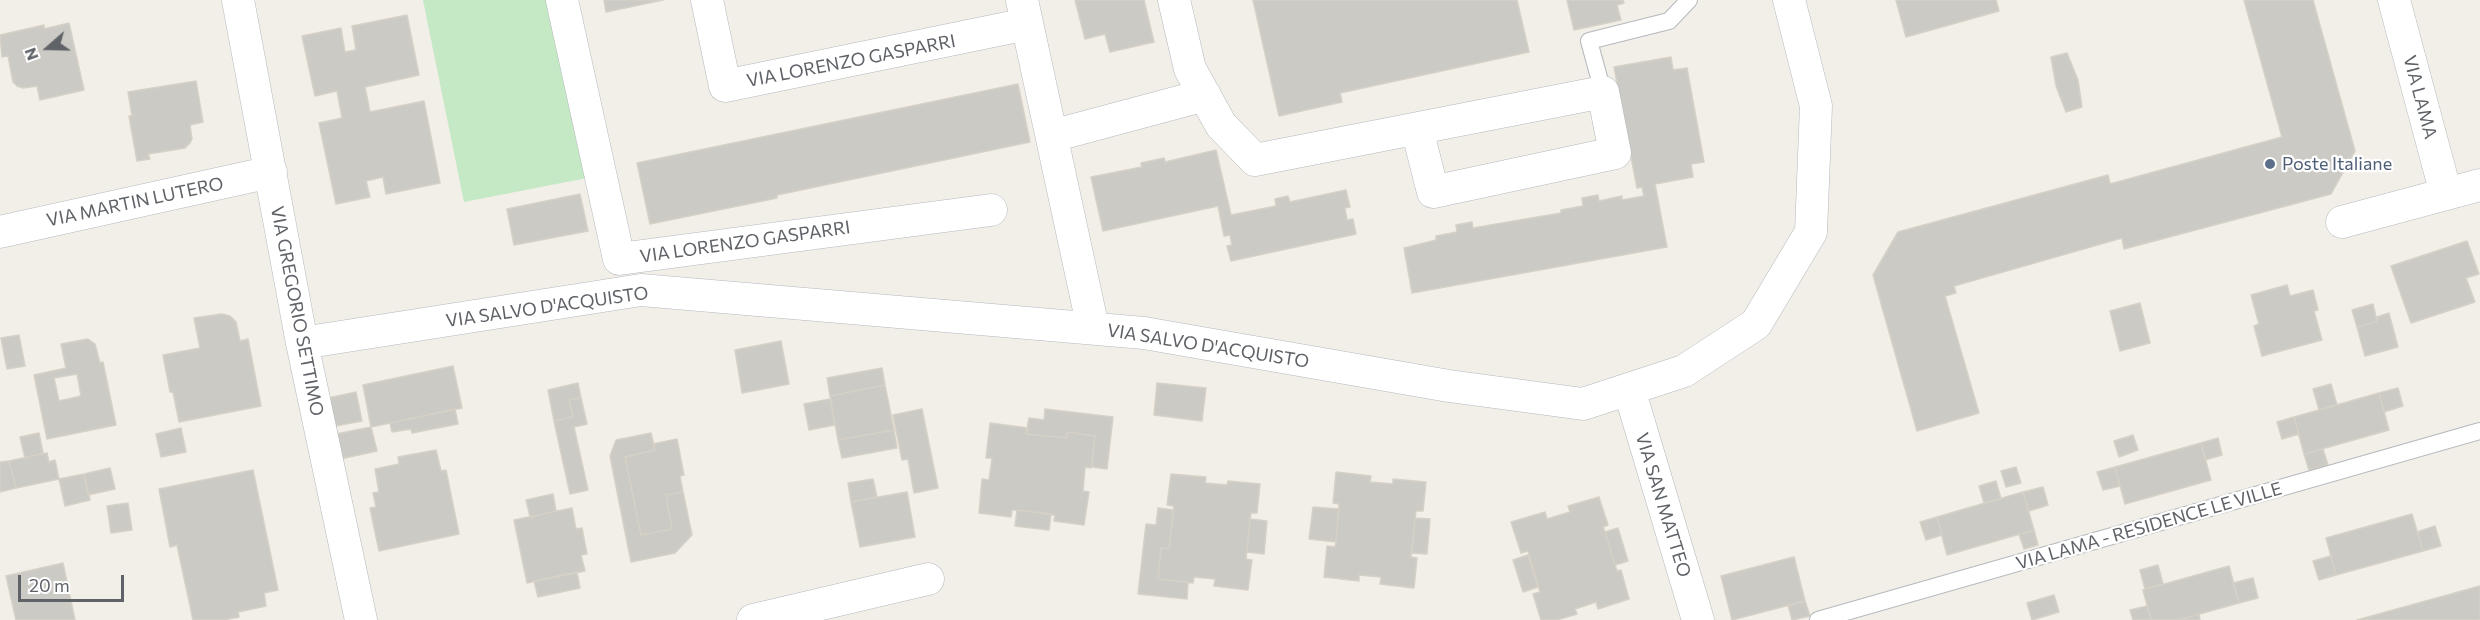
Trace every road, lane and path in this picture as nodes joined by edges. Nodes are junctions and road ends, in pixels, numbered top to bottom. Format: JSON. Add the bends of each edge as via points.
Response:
{"nodes":[{"id":1,"x":238,"y":0,"type":"edge"},
{"id":2,"x":562,"y":0,"type":"edge"},
{"id":3,"x":707,"y":0,"type":"edge"},
{"id":4,"x":1174,"y":0,"type":"edge"},
{"id":5,"x":1689,"y":0,"type":"edge"},
{"id":6,"x":1789,"y":0,"type":"edge"},
{"id":7,"x":2394,"y":0,"type":"edge"},
{"id":8,"x":1025,"y":12,"type":"edge"},
{"id":9,"x":1603,"y":92,"type":"junction"},
{"id":10,"x":1205,"y":95,"type":"junction"},
{"id":11,"x":1417,"y":129,"type":"junction"},
{"id":12,"x":1052,"y":136,"type":"junction"},
{"id":13,"x":271,"y":172,"type":"junction"},
{"id":14,"x":2480,"y":185,"type":"edge"},
{"id":15,"x":2446,"y":194,"type":"junction"},
{"id":16,"x":991,"y":210,"type":"dead end"},
{"id":17,"x":2342,"y":222,"type":"dead end"},
{"id":18,"x":0,"y":231,"type":"edge"},
{"id":19,"x":1094,"y":328,"type":"junction"},
{"id":20,"x":302,"y":343,"type":"junction"},
{"id":21,"x":1629,"y":389,"type":"junction"},
{"id":22,"x":2480,"y":431,"type":"edge"},
{"id":23,"x":928,"y":579,"type":"dead end"},
{"id":24,"x":361,"y":620,"type":"edge"},
{"id":25,"x":753,"y":620,"type":"edge"},
{"id":26,"x":1698,"y":620,"type":"edge"},
{"id":27,"x":1818,"y":620,"type":"edge"}],
"edges":[{"from":1,"to":13,"type":"street","name":"VIA GREGORIO SETTIMO"},
{"from":2,"to":16,"type":"street","name":"VIA LORENZO GASPARRI","via":[[619,259]]},
{"from":3,"to":8,"type":"street","name":"VIA LORENZO GASPARRI","via":[[725,86]]},
{"from":4,"to":10,"type":"street","via":[[1191,69]]},
{"from":5,"to":9,"type":"lane","via":[[1669,21],[1589,41]]},
{"from":6,"to":21,"type":"street","name":"VIA SALVO D'ACQUISTO","via":[[1816,106],[1810,232],[1756,324],[1684,371]]},
{"from":7,"to":15,"type":"street","name":"VIA LAMA"},
{"from":8,"to":12,"type":"street","name":"VIA LORENZO GASPARRI"},
{"from":9,"to":11,"type":"street"},
{"from":9,"to":11,"type":"street","via":[[1615,153],[1433,192]]},
{"from":10,"to":11,"type":"street","via":[[1221,125],[1255,160]]},
{"from":10,"to":12,"type":"street"},
{"from":12,"to":19,"type":"street","name":"VIA LORENZO GASPARRI"},
{"from":13,"to":18,"type":"street","name":"VIA MARTIN LUTERO"},
{"from":13,"to":20,"type":"street","name":"VIA GREGORIO SETTIMO"},
{"from":14,"to":15,"type":"street"},
{"from":15,"to":17,"type":"street"},
{"from":19,"to":20,"type":"street","name":"VIA SALVO D'ACQUISTO","via":[[641,290]]},
{"from":19,"to":21,"type":"street","name":"VIA SALVO D'ACQUISTO","via":[[1583,404]]},
{"from":20,"to":24,"type":"street","name":"VIA GREGORIO SETTIMO"},
{"from":21,"to":26,"type":"street","name":"VIA SAN MATTEO"},
{"from":22,"to":27,"type":"lane","name":"VIA LAMA - RESIDENCE LE VILLE"},
{"from":23,"to":25,"type":"street"}]}
